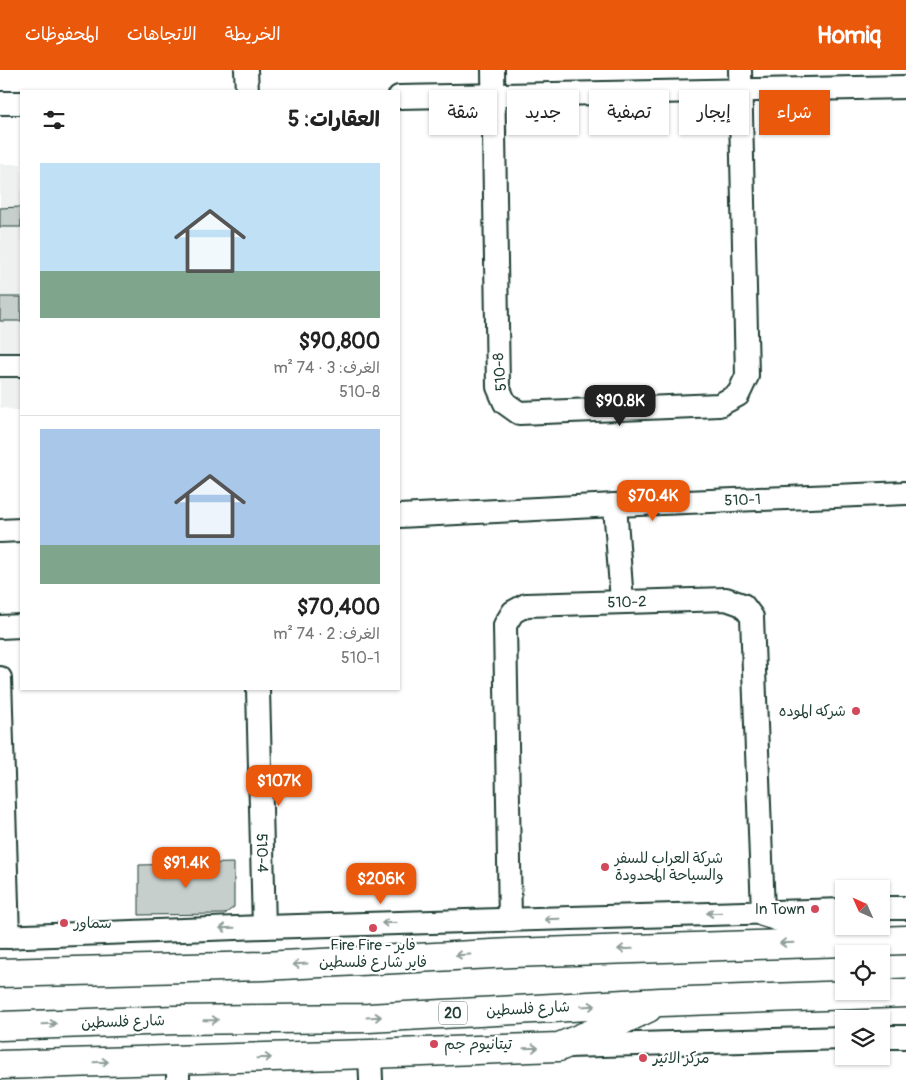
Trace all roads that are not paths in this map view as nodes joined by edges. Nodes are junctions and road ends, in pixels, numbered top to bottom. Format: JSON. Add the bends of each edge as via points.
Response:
{"nodes":[{"id":1,"x":246,"y":70,"type":"edge"},
{"id":2,"x":493,"y":70,"type":"edge"},
{"id":3,"x":740,"y":80,"type":"edge"},
{"id":4,"x":906,"y":87,"type":"edge"},
{"id":5,"x":247,"y":90,"type":"edge"},
{"id":6,"x":494,"y":90,"type":"edge"},
{"id":7,"x":497,"y":94,"type":"edge"},
{"id":8,"x":429,"y":96,"type":"edge"},
{"id":9,"x":400,"y":97,"type":"edge"},
{"id":10,"x":0,"y":103,"type":"edge"},
{"id":11,"x":20,"y":103,"type":"edge"},
{"id":12,"x":495,"y":135,"type":"edge"},
{"id":13,"x":0,"y":365,"type":"edge"},
{"id":14,"x":20,"y":365,"type":"edge"},
{"id":15,"x":906,"y":493,"type":"edge"},
{"id":16,"x":615,"y":505,"type":"junction"},
{"id":17,"x":400,"y":516,"type":"edge"},
{"id":18,"x":20,"y":530,"type":"edge"},
{"id":19,"x":0,"y":531,"type":"edge"},
{"id":20,"x":622,"y":602,"type":"junction"},
{"id":21,"x":0,"y":626,"type":"edge"},
{"id":22,"x":20,"y":626,"type":"edge"},
{"id":23,"x":0,"y":678,"type":"edge"},
{"id":24,"x":258,"y":690,"type":"edge"},
{"id":25,"x":890,"y":908,"type":"edge"},
{"id":26,"x":906,"y":908,"type":"edge"},
{"id":27,"x":835,"y":910,"type":"edge"},
{"id":28,"x":763,"y":912,"type":"junction"},
{"id":29,"x":510,"y":920,"type":"junction"},
{"id":30,"x":264,"y":927,"type":"junction"},
{"id":31,"x":4,"y":937,"type":"edge"},
{"id":32,"x":906,"y":940,"type":"edge"},
{"id":33,"x":859,"y":941,"type":"junction"},
{"id":34,"x":0,"y":973,"type":"edge"},
{"id":35,"x":906,"y":993,"type":"edge"},
{"id":36,"x":661,"y":1002,"type":"junction"},
{"id":37,"x":0,"y":1026,"type":"edge"},
{"id":38,"x":890,"y":1037,"type":"edge"},
{"id":39,"x":906,"y":1037,"type":"edge"},
{"id":40,"x":835,"y":1038,"type":"edge"},
{"id":41,"x":559,"y":1047,"type":"junction"},
{"id":42,"x":0,"y":1065,"type":"edge"},
{"id":43,"x":371,"y":1067,"type":"edge"},
{"id":44,"x":178,"y":1070,"type":"edge"}],
"edges":[{"from":1,"to":5,"type":"street"},
{"from":2,"to":6,"type":"street","name":"510-8"},
{"from":3,"to":4,"type":"street"},
{"from":3,"to":7,"type":"street"},
{"from":3,"to":12,"type":"street","name":"510-8","via":[[747,376],[738,395],[719,405],[519,413],[505,403],[498,387]]},
{"from":8,"to":9,"type":"street"},
{"from":10,"to":11,"type":"street"},
{"from":13,"to":14,"type":"street"},
{"from":15,"to":16,"type":"street","name":"510-1"},
{"from":16,"to":17,"type":"street","name":"510-1"},
{"from":16,"to":20,"type":"street"},
{"from":18,"to":19,"type":"street"},
{"from":20,"to":28,"type":"street","name":"510-2","via":[[726,599],[743,605],[752,617]]},
{"from":20,"to":29,"type":"street","name":"510-2","via":[[526,605],[513,612],[505,625]]},
{"from":21,"to":22,"type":"street"},
{"from":23,"to":31,"type":"street"},
{"from":24,"to":30,"type":"street","name":"510-4"},
{"from":25,"to":26,"type":"street"},
{"from":27,"to":28,"type":"street"},
{"from":28,"to":29,"type":"street","one_way":true},
{"from":28,"to":33,"type":"main road"},
{"from":29,"to":30,"type":"street","one_way":true},
{"from":30,"to":31,"type":"street","one_way":true},
{"from":32,"to":33,"type":"main road"},
{"from":33,"to":34,"type":"main road","one_way":true,"via":[[511,953],[264,966]]},
{"from":35,"to":36,"type":"main road","name":"شارع فلسطين","number":"20"},
{"from":37,"to":36,"type":"main road","name":"شارع فلسطين","number":"20","one_way":true,"via":[[368,1018]]},
{"from":36,"to":41,"type":"main road"},
{"from":38,"to":39,"type":"street"},
{"from":40,"to":41,"type":"street"},
{"from":43,"to":41,"type":"main road","one_way":true},
{"from":42,"to":44,"type":"main road","one_way":true},
{"from":44,"to":43,"type":"main road","one_way":true}]}
